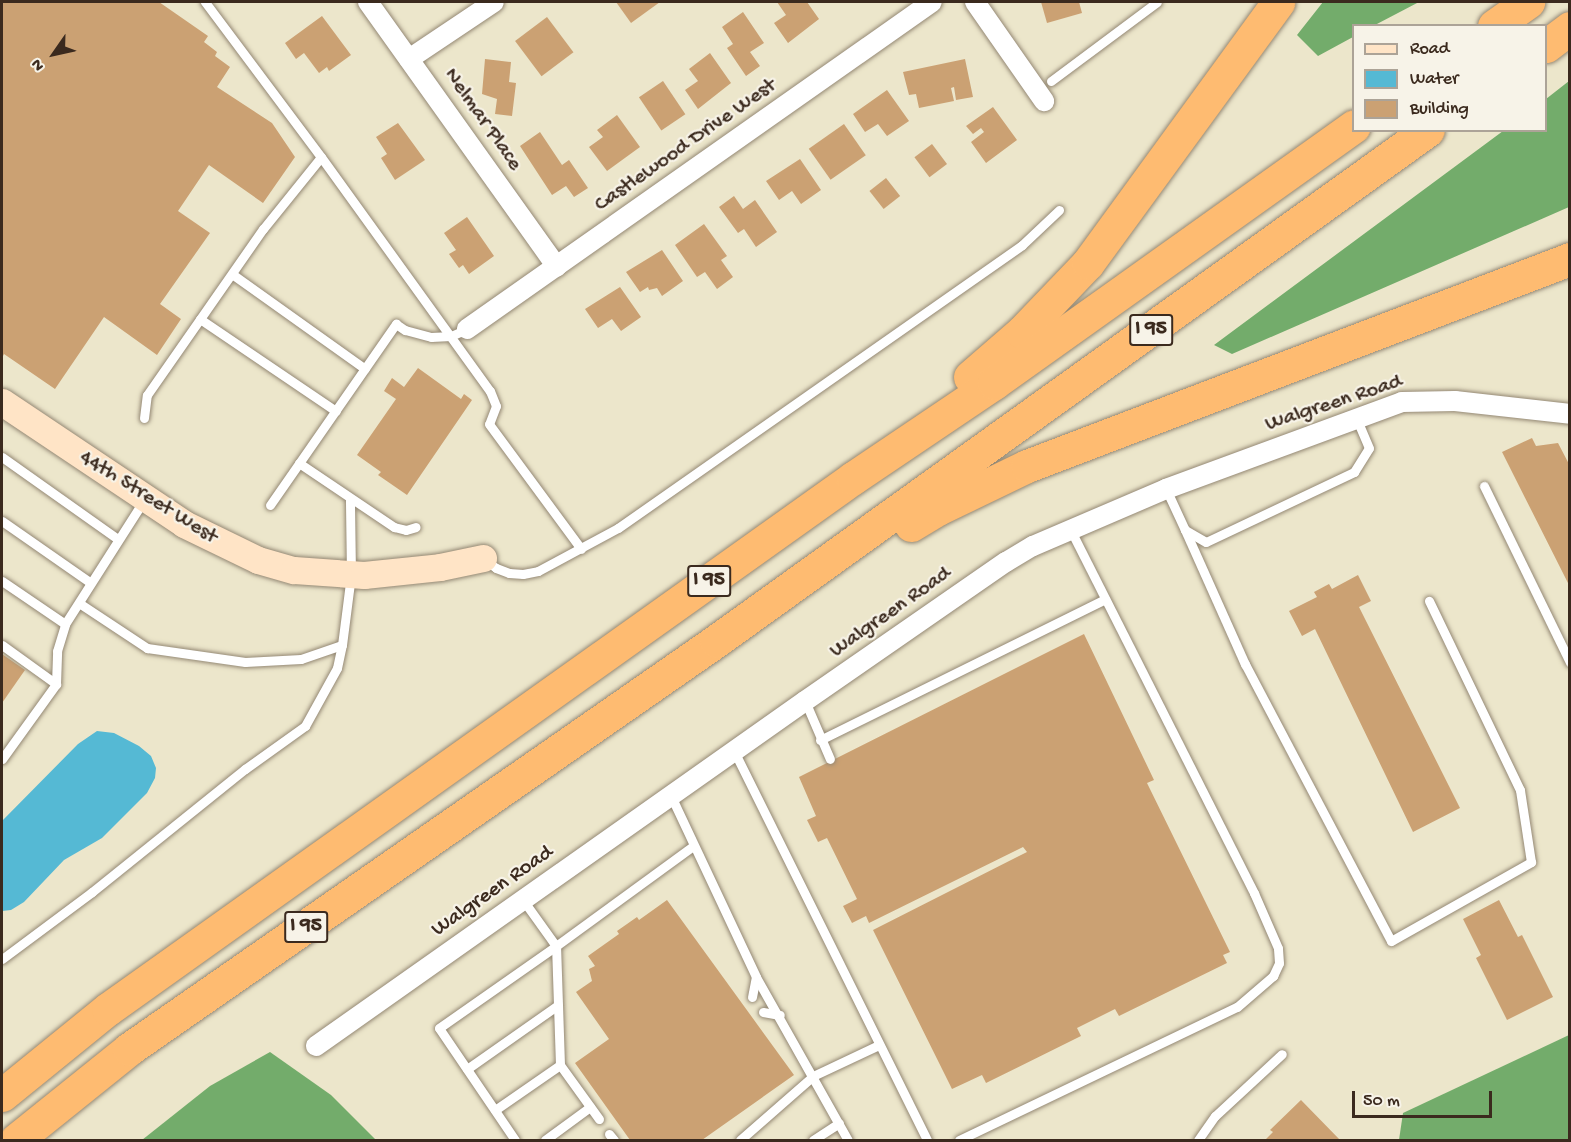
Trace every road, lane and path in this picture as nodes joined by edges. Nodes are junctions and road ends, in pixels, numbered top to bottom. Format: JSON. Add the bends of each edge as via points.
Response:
{"nodes":[{"id":1,"x":206,"y":2,"type":"edge"},
{"id":2,"x":368,"y":2,"type":"edge"},
{"id":3,"x":494,"y":2,"type":"edge"},
{"id":4,"x":932,"y":2,"type":"edge"},
{"id":5,"x":975,"y":2,"type":"edge"},
{"id":6,"x":1157,"y":2,"type":"edge"},
{"id":7,"x":1278,"y":2,"type":"edge"},
{"id":8,"x":1528,"y":2,"type":"edge"},
{"id":9,"x":1497,"y":24,"type":"edge"},
{"id":10,"x":1569,"y":28,"type":"edge"},
{"id":11,"x":1547,"y":44,"type":"edge"},
{"id":12,"x":409,"y":59,"type":"junction"},
{"id":13,"x":1051,"y":81,"type":"dead end"},
{"id":14,"x":1044,"y":101,"type":"dead end"},
{"id":15,"x":1352,"y":127,"type":"edge"},
{"id":16,"x":1425,"y":132,"type":"edge"},
{"id":17,"x":321,"y":157,"type":"junction"},
{"id":18,"x":1059,"y":210,"type":"dead end"},
{"id":19,"x":1569,"y":259,"type":"edge"},
{"id":20,"x":556,"y":267,"type":"junction"},
{"id":21,"x":232,"y":274,"type":"junction"},
{"id":22,"x":200,"y":319,"type":"junction"},
{"id":23,"x":459,"y":332,"type":"junction"},
{"id":24,"x":365,"y":369,"type":"junction"},
{"id":25,"x":2,"y":402,"type":"edge"},
{"id":26,"x":336,"y":411,"type":"junction"},
{"id":27,"x":1569,"y":414,"type":"edge"},
{"id":28,"x":1356,"y":417,"type":"junction"},
{"id":29,"x":144,"y":418,"type":"dead end"},
{"id":30,"x":2,"y":457,"type":"edge"},
{"id":31,"x":299,"y":463,"type":"junction"},
{"id":32,"x":853,"y":478,"type":"junction"},
{"id":33,"x":1484,"y":486,"type":"dead end"},
{"id":34,"x":1166,"y":489,"type":"junction"},
{"id":35,"x":145,"y":499,"type":"junction"},
{"id":36,"x":350,"y":500,"type":"junction"},
{"id":37,"x":270,"y":505,"type":"dead end"},
{"id":38,"x":2,"y":521,"type":"edge"},
{"id":39,"x":416,"y":526,"type":"dead end"},
{"id":40,"x":1070,"y":528,"type":"junction"},
{"id":41,"x":1185,"y":530,"type":"junction"},
{"id":42,"x":118,"y":539,"type":"junction"},
{"id":43,"x":581,"y":549,"type":"junction"},
{"id":44,"x":483,"y":558,"type":"joint"},
{"id":45,"x":351,"y":575,"type":"junction"},
{"id":46,"x":2,"y":581,"type":"edge"},
{"id":47,"x":91,"y":583,"type":"junction"},
{"id":48,"x":1105,"y":599,"type":"junction"},
{"id":49,"x":1429,"y":601,"type":"dead end"},
{"id":50,"x":79,"y":603,"type":"junction"},
{"id":51,"x":65,"y":624,"type":"junction"},
{"id":52,"x":716,"y":641,"type":"junction"},
{"id":53,"x":2,"y":645,"type":"edge"},
{"id":54,"x":342,"y":645,"type":"junction"},
{"id":55,"x":1569,"y":662,"type":"edge"},
{"id":56,"x":56,"y":684,"type":"junction"},
{"id":57,"x":805,"y":701,"type":"junction"},
{"id":58,"x":820,"y":740,"type":"junction"},
{"id":59,"x":734,"y":751,"type":"junction"},
{"id":60,"x":2,"y":759,"type":"edge"},
{"id":61,"x":830,"y":759,"type":"dead end"},
{"id":62,"x":670,"y":796,"type":"junction"},
{"id":63,"x":693,"y":846,"type":"junction"},
{"id":64,"x":523,"y":900,"type":"junction"},
{"id":65,"x":555,"y":946,"type":"junction"},
{"id":66,"x":2,"y":959,"type":"edge"},
{"id":67,"x":756,"y":977,"type":"junction"},
{"id":68,"x":752,"y":997,"type":"dead end"},
{"id":69,"x":558,"y":1005,"type":"junction"},
{"id":70,"x":763,"y":1012,"type":"dead end"},
{"id":71,"x":780,"y":1015,"type":"junction"},
{"id":72,"x":879,"y":1045,"type":"junction"},
{"id":73,"x":316,"y":1046,"type":"dead end"},
{"id":74,"x":1282,"y":1054,"type":"dead end"},
{"id":75,"x":560,"y":1065,"type":"junction"},
{"id":76,"x":467,"y":1069,"type":"junction"},
{"id":77,"x":813,"y":1076,"type":"junction"},
{"id":78,"x":2,"y":1095,"type":"edge"},
{"id":79,"x":591,"y":1107,"type":"junction"},
{"id":80,"x":495,"y":1110,"type":"junction"},
{"id":81,"x":599,"y":1119,"type":"dead end"},
{"id":82,"x":839,"y":1124,"type":"junction"},
{"id":83,"x":746,"y":1139,"type":"edge"},
{"id":84,"x":16,"y":1140,"type":"edge"},
{"id":85,"x":515,"y":1140,"type":"edge"},
{"id":86,"x":545,"y":1140,"type":"edge"},
{"id":87,"x":813,"y":1140,"type":"edge"},
{"id":88,"x":848,"y":1140,"type":"edge"},
{"id":89,"x":927,"y":1140,"type":"edge"},
{"id":90,"x":959,"y":1140,"type":"edge"},
{"id":91,"x":1198,"y":1140,"type":"edge"}],
"edges":[{"from":1,"to":17,"type":"lane"},
{"from":2,"to":12,"type":"street","name":"Nelmar Place"},
{"from":3,"to":12,"type":"street"},
{"from":4,"to":20,"type":"street","name":"Castlewood Drive West"},
{"from":5,"to":14,"type":"street"},
{"from":6,"to":13,"type":"lane"},
{"from":7,"to":32,"type":"highway","via":[[1088,263],[1022,332]]},
{"from":8,"to":9,"type":"highway"},
{"from":10,"to":11,"type":"highway"},
{"from":12,"to":20,"type":"street","name":"Nelmar Place"},
{"from":15,"to":32,"type":"highway","number":"I 95"},
{"from":16,"to":52,"type":"highway","number":"I 95"},
{"from":17,"to":21,"type":"lane"},
{"from":17,"to":23,"type":"lane"},
{"from":18,"to":43,"type":"lane","via":[[1022,245],[658,502]]},
{"from":19,"to":52,"type":"highway","via":[[1017,471],[938,509]]},
{"from":20,"to":23,"type":"street","name":"Castlewood Drive West"},
{"from":21,"to":22,"type":"lane"},
{"from":21,"to":24,"type":"lane"},
{"from":22,"to":26,"type":"lane"},
{"from":22,"to":29,"type":"lane","via":[[147,395]]},
{"from":23,"to":24,"type":"lane","via":[[432,337],[396,324]]},
{"from":23,"to":43,"type":"lane","via":[[496,406],[489,424]]},
{"from":24,"to":26,"type":"lane"},
{"from":25,"to":35,"type":"street","name":"44th Street West"},
{"from":26,"to":31,"type":"lane"},
{"from":27,"to":28,"type":"street","name":"Walgreen Road","via":[[1426,400],[1402,402]]},
{"from":28,"to":34,"type":"street","name":"Walgreen Road"},
{"from":28,"to":41,"type":"lane","via":[[1369,448],[1354,472],[1206,542]]},
{"from":30,"to":42,"type":"lane"},
{"from":31,"to":36,"type":"lane"},
{"from":31,"to":37,"type":"lane"},
{"from":32,"to":78,"type":"highway","number":"I 95","via":[[108,1009]]},
{"from":33,"to":55,"type":"lane"},
{"from":34,"to":40,"type":"street","name":"Walgreen Road"},
{"from":34,"to":41,"type":"lane"},
{"from":35,"to":42,"type":"lane"},
{"from":35,"to":45,"type":"street","name":"44th Street West","via":[[193,529],[258,560],[294,570]]},
{"from":36,"to":39,"type":"lane","via":[[394,527],[406,530]]},
{"from":36,"to":45,"type":"lane"},
{"from":38,"to":47,"type":"lane"},
{"from":40,"to":48,"type":"lane"},
{"from":40,"to":57,"type":"street","name":"Walgreen Road","via":[[1006,562]]},
{"from":41,"to":49,"type":"lane","via":[[1245,664],[1391,941],[1531,862],[1520,790]]},
{"from":42,"to":47,"type":"lane"},
{"from":43,"to":44,"type":"lane","via":[[538,571],[523,574],[496,568]]},
{"from":44,"to":45,"type":"street","name":"44th Street West","via":[[440,567]]},
{"from":45,"to":54,"type":"lane"},
{"from":46,"to":51,"type":"lane"},
{"from":47,"to":50,"type":"lane"},
{"from":48,"to":58,"type":"lane"},
{"from":48,"to":90,"type":"lane","via":[[1254,893],[1278,948],[1279,963],[1272,976],[1237,1007]]},
{"from":50,"to":51,"type":"lane"},
{"from":50,"to":54,"type":"lane","via":[[147,648],[245,662],[301,659]]},
{"from":51,"to":56,"type":"lane","via":[[57,651]]},
{"from":52,"to":84,"type":"highway","number":"I 95","via":[[129,1049]]},
{"from":53,"to":56,"type":"lane"},
{"from":54,"to":66,"type":"lane","via":[[337,668],[305,726]]},
{"from":56,"to":60,"type":"lane"},
{"from":57,"to":58,"type":"lane"},
{"from":57,"to":59,"type":"street","name":"Walgreen Road"},
{"from":58,"to":61,"type":"lane"},
{"from":59,"to":62,"type":"street","name":"Walgreen Road"},
{"from":59,"to":72,"type":"lane"},
{"from":62,"to":63,"type":"lane"},
{"from":62,"to":64,"type":"street","name":"Walgreen Road"},
{"from":63,"to":65,"type":"lane"},
{"from":63,"to":67,"type":"lane"},
{"from":64,"to":65,"type":"lane"},
{"from":64,"to":73,"type":"street","name":"Walgreen Road"},
{"from":65,"to":69,"type":"lane"},
{"from":65,"to":76,"type":"lane","via":[[439,1028]]},
{"from":67,"to":68,"type":"lane"},
{"from":67,"to":71,"type":"lane"},
{"from":69,"to":75,"type":"lane"},
{"from":69,"to":76,"type":"lane"},
{"from":70,"to":71,"type":"lane"},
{"from":71,"to":77,"type":"lane"},
{"from":72,"to":77,"type":"lane"},
{"from":72,"to":89,"type":"lane"},
{"from":74,"to":91,"type":"lane","via":[[1215,1116]]},
{"from":75,"to":79,"type":"lane"},
{"from":75,"to":80,"type":"lane"},
{"from":76,"to":80,"type":"lane"},
{"from":77,"to":82,"type":"lane"},
{"from":77,"to":83,"type":"lane"},
{"from":79,"to":81,"type":"lane"},
{"from":79,"to":86,"type":"lane"},
{"from":80,"to":85,"type":"lane"},
{"from":82,"to":87,"type":"lane"},
{"from":82,"to":88,"type":"lane"}]}
